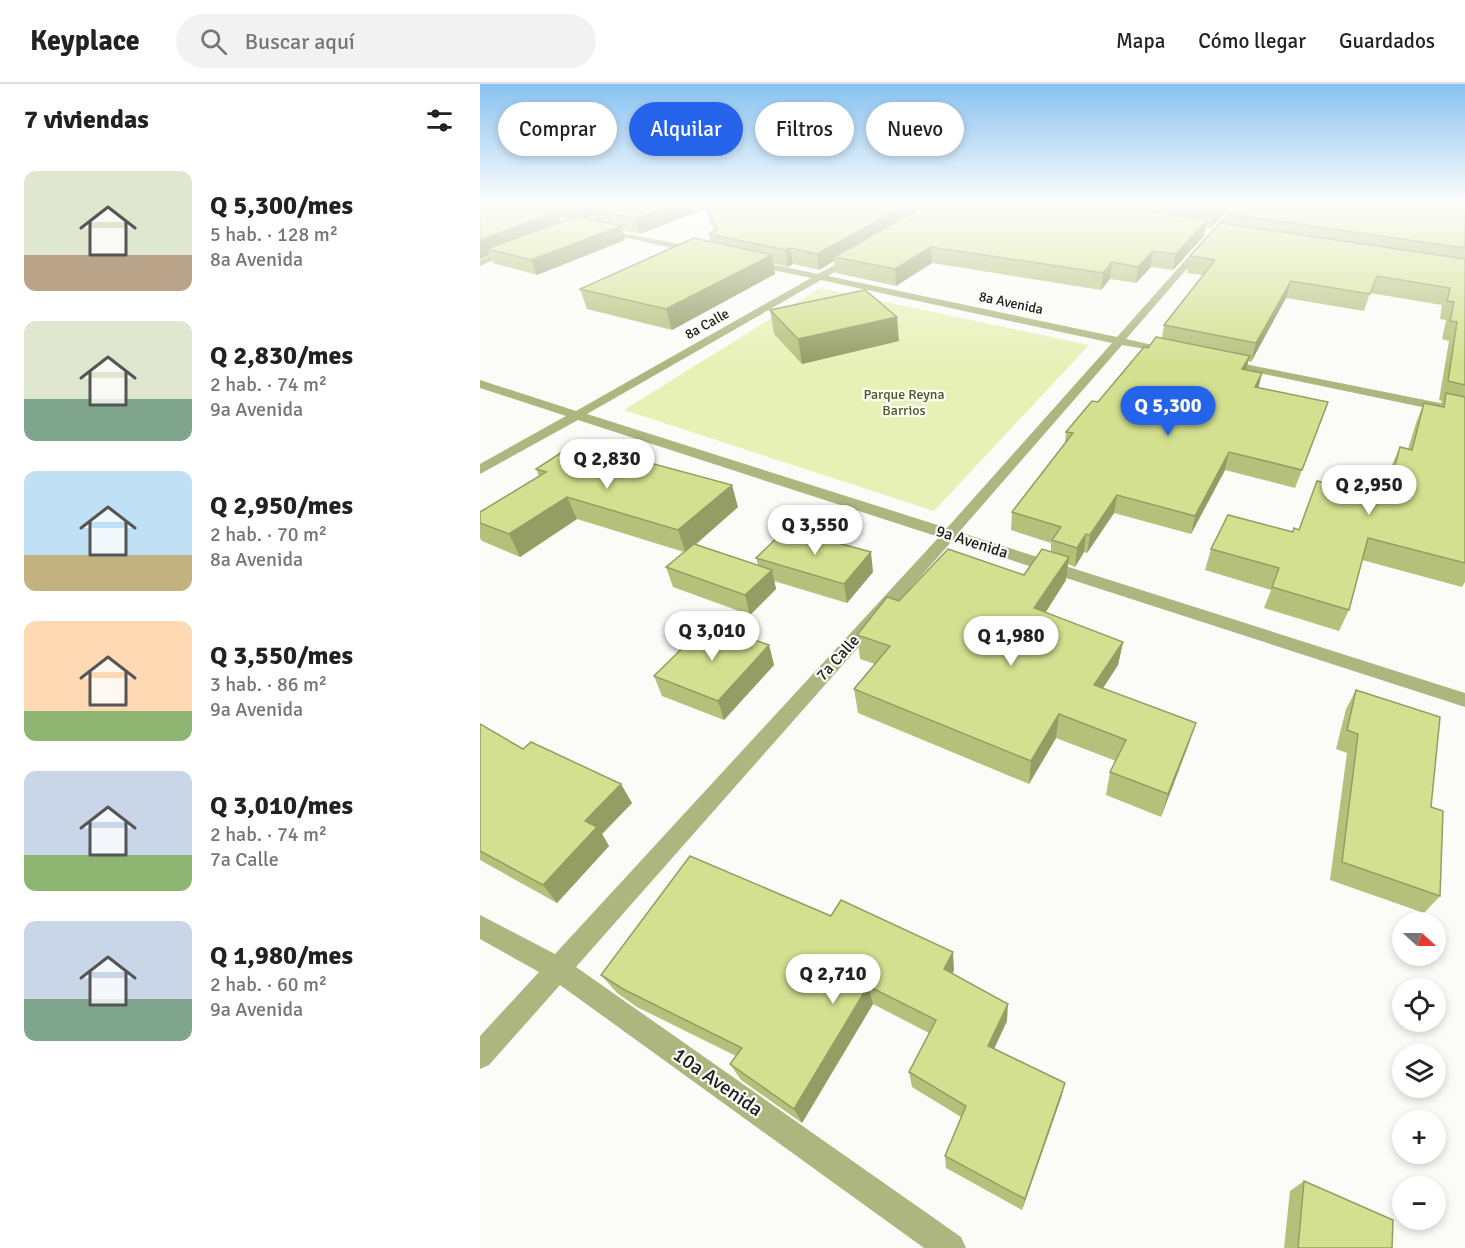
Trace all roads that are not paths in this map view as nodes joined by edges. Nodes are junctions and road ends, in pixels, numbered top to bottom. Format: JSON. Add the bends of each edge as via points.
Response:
{"nodes":[{"id":1,"x":854,"y":257,"type":"edge"},
{"id":2,"x":1192,"y":257,"type":"edge"},
{"id":3,"x":739,"y":260,"type":"edge"},
{"id":4,"x":818,"y":278,"type":"junction"},
{"id":5,"x":1118,"y":341,"type":"junction"},
{"id":6,"x":1187,"y":355,"type":"edge"},
{"id":7,"x":1210,"y":360,"type":"edge"},
{"id":8,"x":480,"y":384,"type":"edge"},
{"id":9,"x":1465,"y":412,"type":"edge"},
{"id":10,"x":575,"y":415,"type":"junction"},
{"id":11,"x":480,"y":470,"type":"edge"},
{"id":12,"x":949,"y":535,"type":"junction"},
{"id":13,"x":1465,"y":700,"type":"edge"},
{"id":14,"x":480,"y":926,"type":"edge"},
{"id":15,"x":560,"y":970,"type":"junction"},
{"id":16,"x":480,"y":1056,"type":"edge"},
{"id":17,"x":950,"y":1248,"type":"edge"}],
"edges":[{"from":1,"to":4,"type":"street","name":"8a Calle"},
{"from":2,"to":5,"type":"street","name":"7a Calle"},
{"from":3,"to":4,"type":"street","name":"8a Avenida"},
{"from":4,"to":5,"type":"street","name":"8a Avenida"},
{"from":4,"to":10,"type":"street","name":"8a Calle"},
{"from":5,"to":6,"type":"street","name":"8a Avenida"},
{"from":5,"to":12,"type":"street","name":"7a Calle"},
{"from":7,"to":9,"type":"street"},
{"from":8,"to":10,"type":"street","name":"9a Avenida"},
{"from":10,"to":11,"type":"street","name":"8a Calle"},
{"from":10,"to":12,"type":"street","name":"9a Avenida"},
{"from":12,"to":13,"type":"street","name":"9a Avenida"},
{"from":12,"to":15,"type":"street","name":"7a Calle"},
{"from":14,"to":15,"type":"street","name":"10a Avenida"},
{"from":15,"to":16,"type":"street","name":"7a Calle"},
{"from":15,"to":17,"type":"street","name":"10a Avenida"}]}
